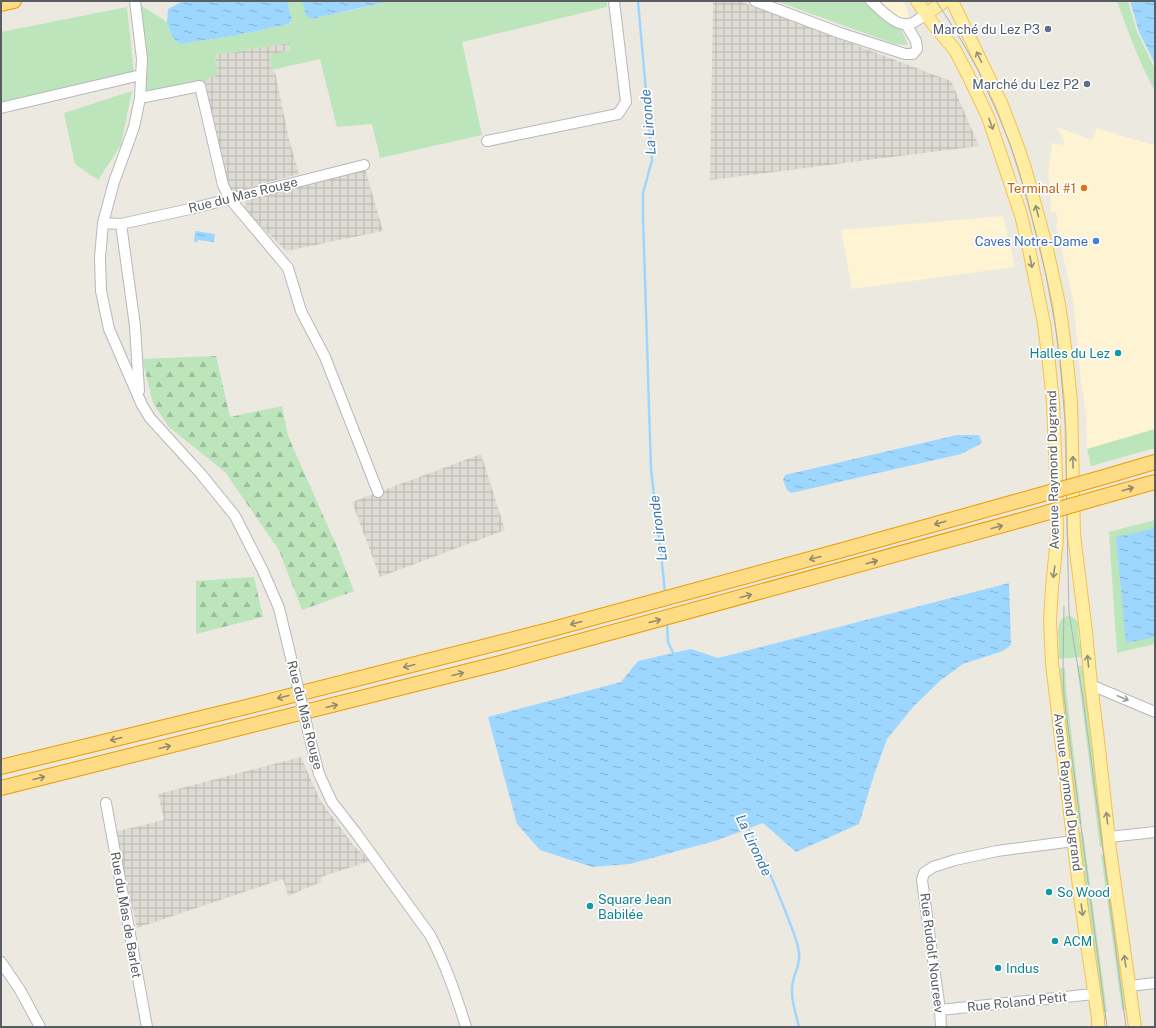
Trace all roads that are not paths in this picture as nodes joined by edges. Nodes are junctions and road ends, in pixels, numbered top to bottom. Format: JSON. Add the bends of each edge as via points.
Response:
{"nodes":[{"id":1,"x":14,"y":1,"type":"edge"},
{"id":2,"x":135,"y":1,"type":"edge"},
{"id":3,"x":614,"y":1,"type":"edge"},
{"id":4,"x":755,"y":1,"type":"edge"},
{"id":5,"x":871,"y":1,"type":"edge"},
{"id":6,"x":917,"y":1,"type":"edge"},
{"id":7,"x":945,"y":1,"type":"edge"},
{"id":8,"x":952,"y":1,"type":"edge"},
{"id":9,"x":1,"y":4,"type":"edge"},
{"id":10,"x":926,"y":14,"type":"junction"},
{"id":11,"x":906,"y":24,"type":"junction"},
{"id":12,"x":141,"y":75,"type":"junction"},
{"id":13,"x":140,"y":98,"type":"junction"},
{"id":14,"x":1,"y":108,"type":"edge"},
{"id":15,"x":487,"y":141,"type":"dead end"},
{"id":16,"x":364,"y":165,"type":"dead end"},
{"id":17,"x":230,"y":199,"type":"junction"},
{"id":18,"x":103,"y":223,"type":"junction"},
{"id":19,"x":121,"y":224,"type":"junction"},
{"id":20,"x":142,"y":405,"type":"junction"},
{"id":21,"x":1155,"y":462,"type":"edge"},
{"id":22,"x":1155,"y":482,"type":"edge"},
{"id":23,"x":378,"y":492,"type":"dead end"},
{"id":24,"x":1091,"y":685,"type":"junction"},
{"id":25,"x":1155,"y":712,"type":"edge"},
{"id":26,"x":1,"y":767,"type":"edge"},
{"id":27,"x":1,"y":788,"type":"edge"},
{"id":28,"x":106,"y":803,"type":"dead end"},
{"id":29,"x":1155,"y":832,"type":"edge"},
{"id":30,"x":1109,"y":838,"type":"junction"},
{"id":31,"x":1074,"y":841,"type":"junction"},
{"id":32,"x":1,"y":962,"type":"edge"},
{"id":33,"x":1155,"y":983,"type":"edge"},
{"id":34,"x":1129,"y":986,"type":"junction"},
{"id":35,"x":1094,"y":994,"type":"junction"},
{"id":36,"x":940,"y":1010,"type":"junction"},
{"id":37,"x":40,"y":1027,"type":"edge"},
{"id":38,"x":147,"y":1027,"type":"edge"},
{"id":39,"x":466,"y":1027,"type":"edge"},
{"id":40,"x":941,"y":1027,"type":"edge"},
{"id":41,"x":1098,"y":1027,"type":"edge"},
{"id":42,"x":1135,"y":1027,"type":"edge"}],
"edges":[{"from":1,"to":9,"type":"highway"},
{"from":2,"to":12,"type":"street","name":"Rue du Mas Rouge","via":[[142,59]]},
{"from":3,"to":15,"type":"street","via":[[626,102],[618,114]]},
{"from":4,"to":11,"type":"street","via":[[840,33],[913,54],[917,48],[916,41]]},
{"from":5,"to":11,"type":"street","via":[[894,21]]},
{"from":6,"to":10,"type":"main road","name":"Avenue Raymond Dugrand"},
{"from":7,"to":10,"type":"main road"},
{"from":24,"to":8,"type":"main road","name":"Avenue Raymond Dugrand","one_way":true,"via":[[1074,535],[1071,402],[1062,322],[1046,245],[1016,142],[1002,105]]},
{"from":10,"to":11,"type":"street"},
{"from":10,"to":31,"type":"main road","name":"Avenue Raymond Dugrand","one_way":true,"via":[[955,50],[992,128],[1020,215],[1044,324],[1054,432],[1057,538],[1050,621],[1055,696]]},
{"from":12,"to":13,"type":"street","name":"Rue du Mas Rouge"},
{"from":12,"to":14,"type":"street"},
{"from":13,"to":17,"type":"street","via":[[200,86],[223,185]]},
{"from":13,"to":18,"type":"street","name":"Rue du Mas Rouge","via":[[134,127],[114,182]]},
{"from":16,"to":17,"type":"street","name":"Rue du Mas Rouge"},
{"from":17,"to":19,"type":"street","name":"Rue du Mas Rouge"},
{"from":17,"to":23,"type":"street","via":[[288,268],[301,311],[325,357]]},
{"from":18,"to":19,"type":"street","name":"Rue du Mas Rouge"},
{"from":18,"to":20,"type":"street","name":"Rue du Mas Rouge","via":[[100,258],[102,291],[109,329]]},
{"from":19,"to":20,"type":"street","name":"Rue du Mas Rouge","via":[[136,326],[138,389]]},
{"from":20,"to":39,"type":"street","name":"Rue du Mas Rouge","bridge":true,"via":[[150,418],[235,516],[264,571],[279,608],[319,774],[332,802],[430,935],[455,989]]},
{"from":21,"to":26,"type":"highway","one_way":true,"bridge":true,"via":[[613,613]]},
{"from":27,"to":22,"type":"highway","one_way":true,"bridge":true,"via":[[418,684]]},
{"from":24,"to":25,"type":"street","one_way":true},
{"from":30,"to":24,"type":"main road","name":"Avenue Raymond Dugrand","one_way":true},
{"from":28,"to":38,"type":"street","name":"Rue du Mas de Barlet"},
{"from":29,"to":30,"type":"street"},
{"from":34,"to":30,"type":"main road","name":"Avenue Raymond Dugrand","one_way":true},
{"from":31,"to":35,"type":"main road","name":"Avenue Raymond Dugrand","one_way":true},
{"from":31,"to":36,"type":"street","name":"Rue Rudolf Noureev","via":[[996,851],[955,860],[933,867],[924,873],[922,880]]},
{"from":32,"to":37,"type":"street"},
{"from":33,"to":34,"type":"street"},
{"from":34,"to":42,"type":"main road","name":"Avenue Raymond Dugrand"},
{"from":35,"to":36,"type":"street","name":"Rue Roland Petit"},
{"from":35,"to":41,"type":"main road","name":"Avenue Raymond Dugrand"},
{"from":36,"to":40,"type":"street","name":"Rue Rudolf Noureev"}]}
